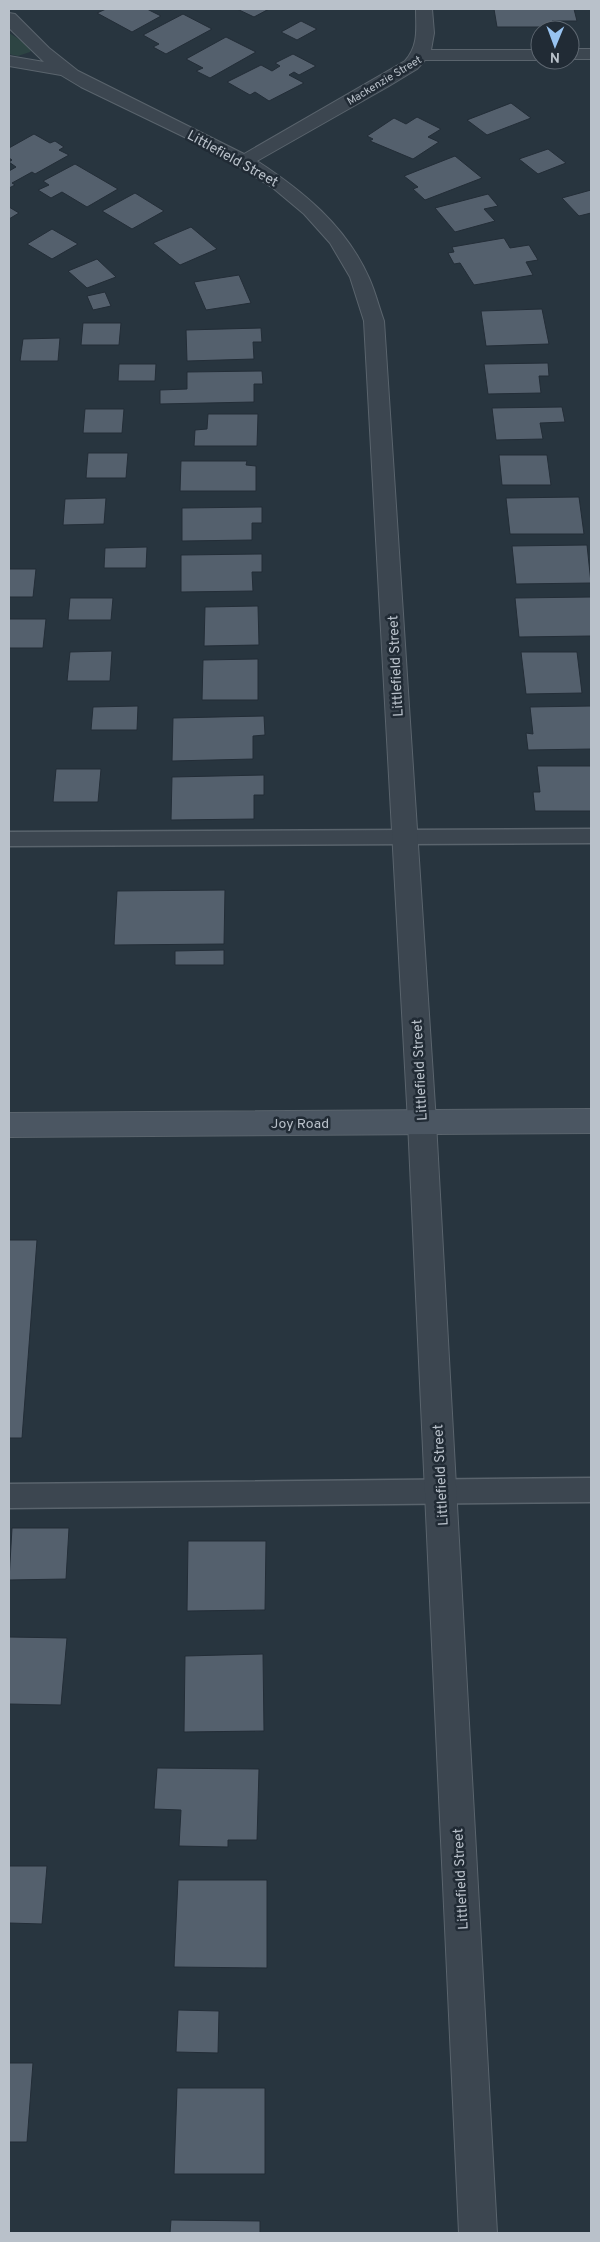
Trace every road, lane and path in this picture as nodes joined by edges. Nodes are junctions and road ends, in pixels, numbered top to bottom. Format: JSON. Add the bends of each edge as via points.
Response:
{"nodes":[{"id":1,"x":424,"y":9,"type":"edge"},
{"id":2,"x":9,"y":18,"type":"edge"},
{"id":3,"x":420,"y":55,"type":"junction"},
{"id":4,"x":530,"y":55,"type":"edge"},
{"id":5,"x":9,"y":61,"type":"edge"},
{"id":6,"x":9,"y":70,"type":"edge"},
{"id":7,"x":66,"y":70,"type":"junction"},
{"id":8,"x":244,"y":161,"type":"junction"},
{"id":9,"x":591,"y":836,"type":"edge"},
{"id":10,"x":405,"y":837,"type":"junction"},
{"id":11,"x":9,"y":839,"type":"edge"},
{"id":12,"x":591,"y":1121,"type":"edge"},
{"id":13,"x":422,"y":1122,"type":"junction"},
{"id":14,"x":9,"y":1125,"type":"edge"},
{"id":15,"x":591,"y":1490,"type":"edge"},
{"id":16,"x":440,"y":1491,"type":"junction"},
{"id":17,"x":9,"y":1496,"type":"edge"},
{"id":18,"x":478,"y":2233,"type":"edge"}],
"edges":[{"from":1,"to":3,"type":"street","via":[[426,37]]},
{"from":2,"to":7,"type":"street","name":"Littlefield Street"},
{"from":3,"to":4,"type":"street","name":"Mackenzie Street"},
{"from":3,"to":8,"type":"street","name":"Mackenzie Street","via":[[383,82]]},
{"from":5,"to":7,"type":"street","name":"Littlefield Street"},
{"from":6,"to":7,"type":"street"},
{"from":7,"to":8,"type":"street","name":"Littlefield Street"},
{"from":8,"to":10,"type":"street","name":"Littlefield Street","via":[[293,194],[327,225],[353,261],[371,307]]},
{"from":9,"to":10,"type":"lane"},
{"from":10,"to":11,"type":"lane"},
{"from":10,"to":13,"type":"street","name":"Littlefield Street"},
{"from":12,"to":13,"type":"street","name":"Joy Road"},
{"from":13,"to":14,"type":"street","name":"Joy Road"},
{"from":13,"to":16,"type":"street","name":"Littlefield Street"},
{"from":15,"to":16,"type":"lane"},
{"from":16,"to":17,"type":"lane"},
{"from":16,"to":18,"type":"street","name":"Littlefield Street"}]}
